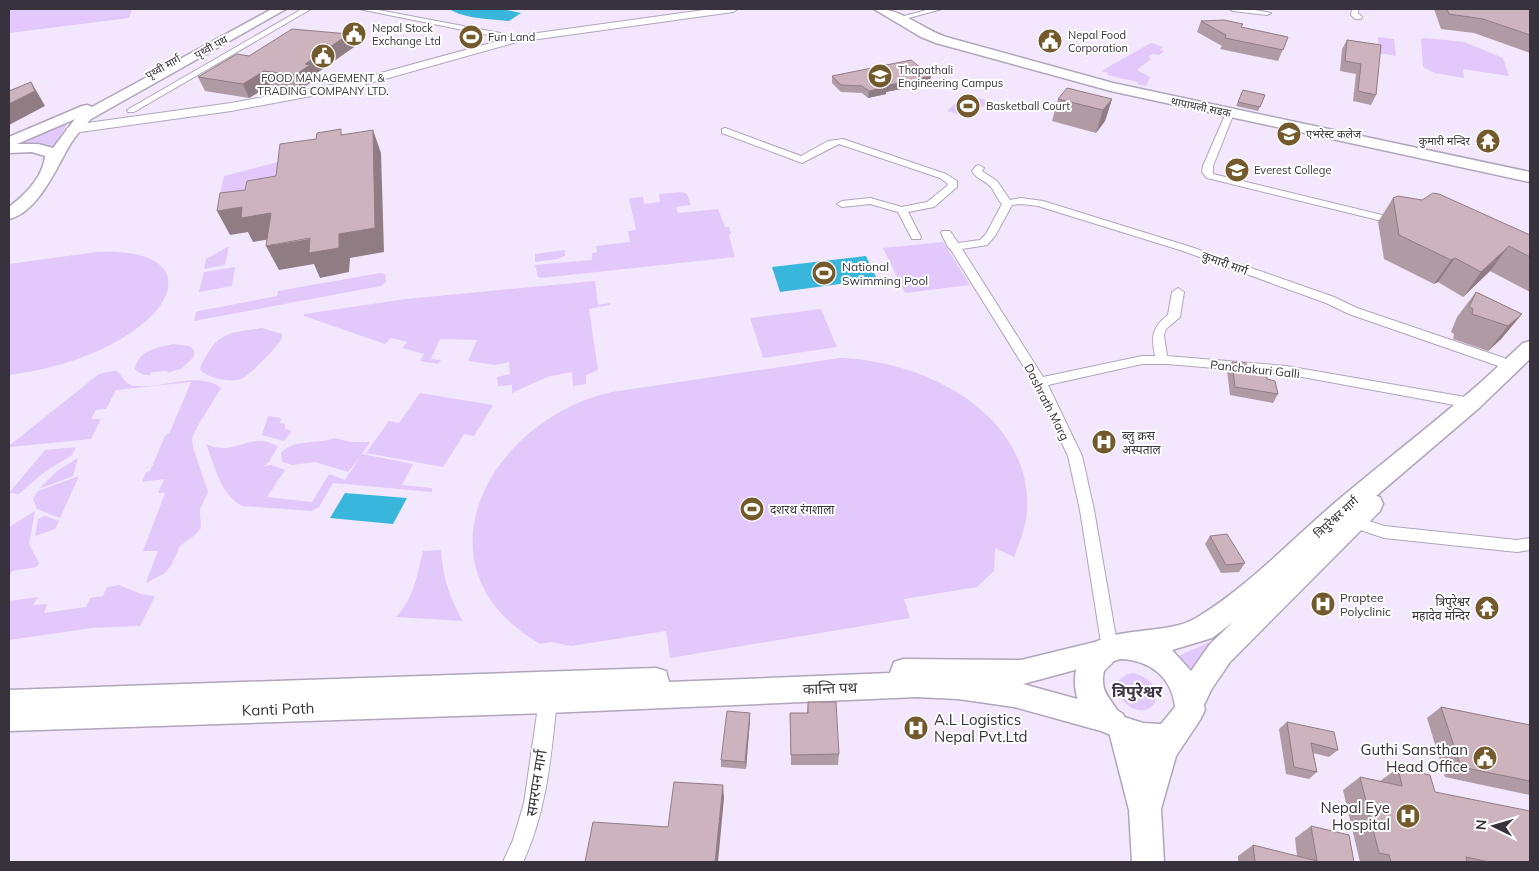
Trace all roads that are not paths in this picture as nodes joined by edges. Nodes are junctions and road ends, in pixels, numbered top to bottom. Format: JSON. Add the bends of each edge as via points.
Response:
{"nodes":[{"id":1,"x":270,"y":9,"type":"edge"},
{"id":2,"x":280,"y":9,"type":"edge"},
{"id":3,"x":307,"y":9,"type":"edge"},
{"id":4,"x":363,"y":9,"type":"edge"},
{"id":5,"x":733,"y":9,"type":"edge"},
{"id":6,"x":938,"y":9,"type":"edge"},
{"id":7,"x":1234,"y":9,"type":"edge"},
{"id":8,"x":1355,"y":9,"type":"edge"},
{"id":9,"x":887,"y":11,"type":"edge"},
{"id":10,"x":905,"y":13,"type":"edge"},
{"id":11,"x":1267,"y":13,"type":"dead end"},
{"id":12,"x":1358,"y":18,"type":"dead end"},
{"id":13,"x":513,"y":40,"type":"junction"},
{"id":14,"x":138,"y":84,"type":"junction"},
{"id":15,"x":131,"y":110,"type":"dead end"},
{"id":16,"x":1230,"y":113,"type":"junction"},
{"id":17,"x":73,"y":129,"type":"junction"},
{"id":18,"x":725,"y":131,"type":"dead end"},
{"id":19,"x":9,"y":142,"type":"edge"},
{"id":20,"x":9,"y":149,"type":"edge"},
{"id":21,"x":52,"y":163,"type":"junction"},
{"id":22,"x":979,"y":168,"type":"dead end"},
{"id":23,"x":1530,"y":172,"type":"edge"},
{"id":24,"x":1530,"y":177,"type":"edge"},
{"id":25,"x":1008,"y":203,"type":"junction"},
{"id":26,"x":842,"y":204,"type":"dead end"},
{"id":27,"x":902,"y":210,"type":"junction"},
{"id":28,"x":9,"y":214,"type":"edge"},
{"id":29,"x":1378,"y":217,"type":"dead end"},
{"id":30,"x":946,"y":233,"type":"dead end"},
{"id":31,"x":916,"y":237,"type":"dead end"},
{"id":32,"x":953,"y":247,"type":"junction"},
{"id":33,"x":1178,"y":292,"type":"dead end"},
{"id":34,"x":1530,"y":348,"type":"edge"},
{"id":35,"x":1162,"y":360,"type":"junction"},
{"id":36,"x":1520,"y":366,"type":"edge"},
{"id":37,"x":1040,"y":382,"type":"junction"},
{"id":38,"x":1471,"y":403,"type":"junction"},
{"id":39,"x":1346,"y":518,"type":"junction"},
{"id":40,"x":1530,"y":544,"type":"edge"},
{"id":41,"x":1111,"y":649,"type":"junction"},
{"id":42,"x":548,"y":700,"type":"junction"},
{"id":43,"x":9,"y":703,"type":"edge"},
{"id":44,"x":1190,"y":703,"type":"junction"},
{"id":45,"x":9,"y":718,"type":"edge"},
{"id":46,"x":1116,"y":725,"type":"junction"},
{"id":47,"x":1174,"y":733,"type":"junction"},
{"id":48,"x":1145,"y":810,"type":"junction"},
{"id":49,"x":513,"y":862,"type":"edge"},
{"id":50,"x":1148,"y":862,"type":"edge"}],
"edges":[{"from":1,"to":14,"type":"main road","name":"पृथ्वी मार्ग"},
{"from":2,"to":14,"type":"main road","name":"पृथ्वी पथ"},
{"from":3,"to":15,"type":"street"},
{"from":4,"to":13,"type":"street"},
{"from":5,"to":13,"type":"main road"},
{"from":6,"to":10,"type":"street"},
{"from":7,"to":11,"type":"street"},
{"from":8,"to":12,"type":"street"},
{"from":9,"to":16,"type":"highway","name":"थापाथली सडक","via":[[941,40],[1127,91]]},
{"from":10,"to":23,"type":"highway","name":"थापाथली सडक","via":[[948,38],[1109,83]]},
{"from":13,"to":17,"type":"main road","via":[[349,85],[231,107]]},
{"from":14,"to":17,"type":"main road","name":"पृथ्वी मार्ग","via":[[86,116]]},
{"from":14,"to":19,"type":"main road"},
{"from":16,"to":24,"type":"highway","name":"थापाथली सडक"},
{"from":16,"to":29,"type":"street","via":[[1208,166],[1210,176]]},
{"from":17,"to":21,"type":"main road","name":"पृथ्वी मार्ग"},
{"from":18,"to":27,"type":"street","via":[[802,160],[831,142],[840,141],[943,176],[953,183],[930,205]]},
{"from":20,"to":21,"type":"main road","via":[[49,151],[53,155]]},
{"from":21,"to":28,"type":"main road","name":"पृथ्वी मार्ग","via":[[38,189]]},
{"from":22,"to":25,"type":"street","via":[[979,175],[992,183]]},
{"from":25,"to":32,"type":"street","via":[[983,243]]},
{"from":25,"to":36,"type":"street","name":"कुमारी मार्ग","via":[[1039,203],[1187,250],[1353,311]]},
{"from":26,"to":27,"type":"street","via":[[870,201]]},
{"from":27,"to":31,"type":"street"},
{"from":30,"to":32,"type":"street","name":"Dashrath Marg"},
{"from":32,"to":37,"type":"street","name":"Dashrath Marg"},
{"from":33,"to":35,"type":"street","via":[[1174,317],[1163,323],[1158,333]]},
{"from":34,"to":36,"type":"highway","name":"त्रिपुरेश्वर मार्ग"},
{"from":35,"to":37,"type":"street","name":"Panchakuri Galli","via":[[1142,360]]},
{"from":35,"to":38,"type":"street","name":"Panchakuri Galli","via":[[1286,370]]},
{"from":36,"to":38,"type":"highway","name":"त्रिपुरेश्वर मार्ग"},
{"from":36,"to":39,"type":"highway","name":"त्रिपुरेश्वर मार्ग","via":[[1448,436]]},
{"from":37,"to":41,"type":"street","name":"Dashrath Marg","via":[[1074,456],[1087,510]]},
{"from":38,"to":39,"type":"highway","name":"त्रिपुरेश्वर मार्ग"},
{"from":39,"to":40,"type":"street","via":[[1384,532],[1517,546]]},
{"from":39,"to":41,"type":"highway","name":"त्रिपुरेश्वर मार्ग","via":[[1202,629],[1159,642]]},
{"from":39,"to":44,"type":"highway","name":"त्रिपुरेश्वर मार्ग","via":[[1220,653]]},
{"from":41,"to":43,"type":"main road","via":[[1021,672],[918,670]]},
{"from":41,"to":44,"type":"highway","via":[[1137,648],[1166,663],[1178,675]]},
{"from":41,"to":46,"type":"highway","via":[[1094,659],[1088,682],[1097,708]]},
{"from":42,"to":45,"type":"main road","name":"Kanti Path"},
{"from":42,"to":46,"type":"main road","name":"कान्ति पथ","via":[[917,684],[1014,694]]},
{"from":42,"to":49,"type":"street","name":"समरपन मार्ग","via":[[531,816],[522,846]]},
{"from":44,"to":47,"type":"highway","via":[[1190,710]]},
{"from":46,"to":47,"type":"highway","via":[[1151,739]]},
{"from":46,"to":48,"type":"highway"},
{"from":47,"to":48,"type":"highway","via":[[1163,749]]},
{"from":48,"to":50,"type":"highway"}]}
